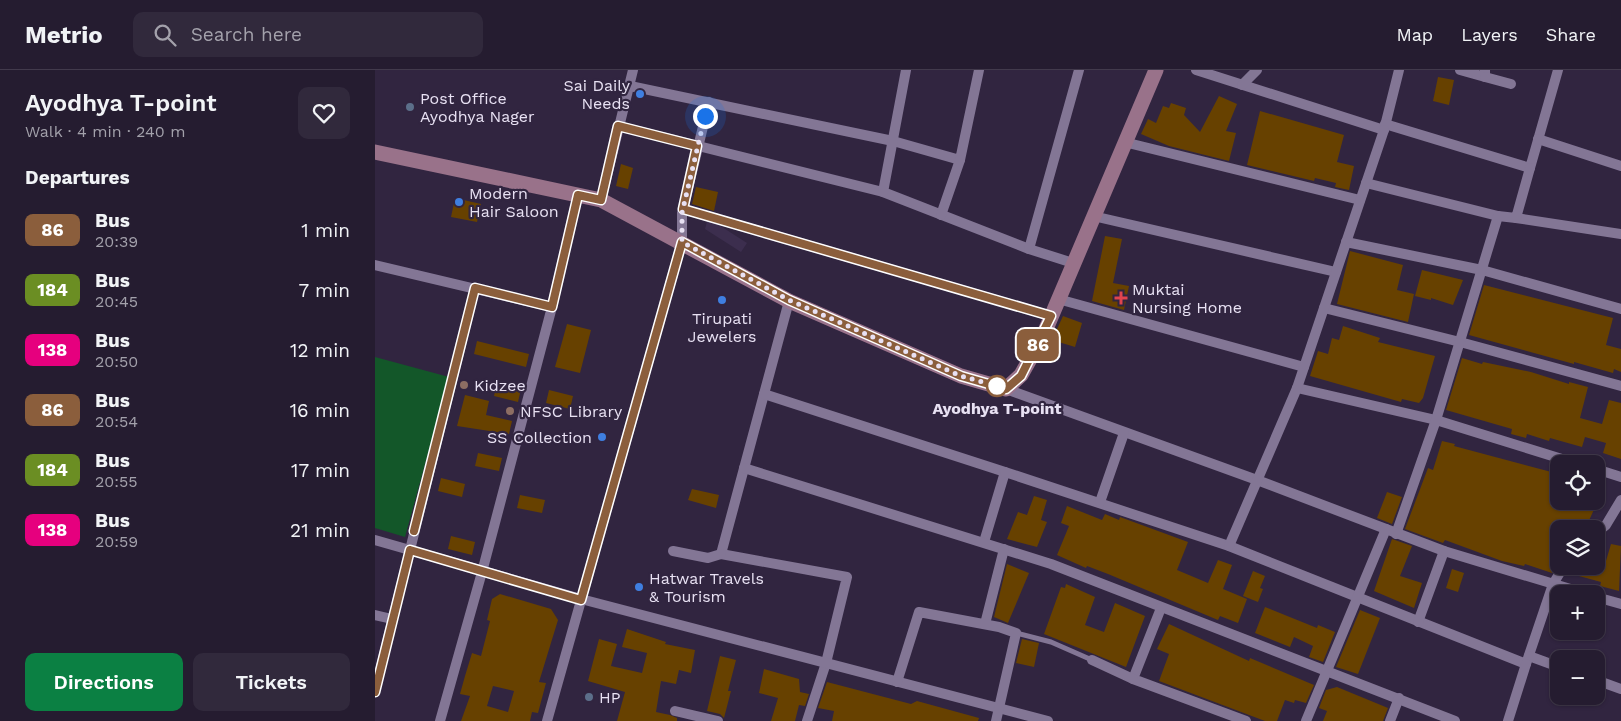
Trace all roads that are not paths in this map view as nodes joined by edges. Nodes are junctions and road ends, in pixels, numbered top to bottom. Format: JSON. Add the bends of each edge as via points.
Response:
{"nodes":[{"id":1,"x":633,"y":70,"type":"edge"},
{"id":2,"x":906,"y":70,"type":"edge"},
{"id":3,"x":979,"y":70,"type":"edge"},
{"id":4,"x":1079,"y":70,"type":"edge"},
{"id":5,"x":1156,"y":70,"type":"edge"},
{"id":6,"x":1196,"y":70,"type":"edge"},
{"id":7,"x":1257,"y":70,"type":"edge"},
{"id":8,"x":1399,"y":70,"type":"edge"},
{"id":9,"x":1460,"y":70,"type":"edge"},
{"id":10,"x":1558,"y":70,"type":"edge"},
{"id":11,"x":1485,"y":74,"type":"edge"},
{"id":12,"x":1511,"y":84,"type":"dead end"},
{"id":13,"x":1242,"y":85,"type":"junction"},
{"id":14,"x":630,"y":86,"type":"junction"},
{"id":15,"x":709,"y":102,"type":"junction"},
{"id":16,"x":618,"y":126,"type":"junction"},
{"id":17,"x":1385,"y":127,"type":"junction"},
{"id":18,"x":1538,"y":139,"type":"junction"},
{"id":19,"x":893,"y":141,"type":"junction"},
{"id":20,"x":1123,"y":142,"type":"junction"},
{"id":21,"x":697,"y":146,"type":"junction"},
{"id":22,"x":375,"y":152,"type":"edge"},
{"id":23,"x":960,"y":160,"type":"junction"},
{"id":24,"x":1621,"y":166,"type":"edge"},
{"id":25,"x":1530,"y":168,"type":"junction"},
{"id":26,"x":1366,"y":183,"type":"junction"},
{"id":27,"x":883,"y":192,"type":"junction"},
{"id":28,"x":578,"y":195,"type":"junction"},
{"id":29,"x":601,"y":200,"type":"junction"},
{"id":30,"x":1360,"y":200,"type":"junction"},
{"id":31,"x":683,"y":209,"type":"junction"},
{"id":32,"x":941,"y":215,"type":"junction"},
{"id":33,"x":1093,"y":216,"type":"junction"},
{"id":34,"x":1498,"y":216,"type":"junction"},
{"id":35,"x":1516,"y":218,"type":"junction"},
{"id":36,"x":1621,"y":234,"type":"edge"},
{"id":37,"x":682,"y":242,"type":"junction"},
{"id":38,"x":1346,"y":242,"type":"junction"},
{"id":39,"x":1029,"y":249,"type":"junction"},
{"id":40,"x":1073,"y":263,"type":"junction"},
{"id":41,"x":375,"y":266,"type":"edge"},
{"id":42,"x":1482,"y":270,"type":"junction"},
{"id":43,"x":1336,"y":272,"type":"junction"},
{"id":44,"x":475,"y":288,"type":"junction"},
{"id":45,"x":789,"y":300,"type":"junction"},
{"id":46,"x":1058,"y":300,"type":"junction"},
{"id":47,"x":552,"y":307,"type":"junction"},
{"id":48,"x":1324,"y":308,"type":"junction"},
{"id":49,"x":1621,"y":309,"type":"edge"},
{"id":50,"x":1051,"y":316,"type":"junction"},
{"id":51,"x":1460,"y":342,"type":"junction"},
{"id":52,"x":1304,"y":367,"type":"junction"},
{"id":53,"x":1621,"y":386,"type":"edge"},
{"id":54,"x":1297,"y":388,"type":"junction"},
{"id":55,"x":1006,"y":389,"type":"junction"},
{"id":56,"x":764,"y":394,"type":"junction"},
{"id":57,"x":1436,"y":420,"type":"junction"},
{"id":58,"x":1124,"y":432,"type":"junction"},
{"id":59,"x":1550,"y":455,"type":"edge"},
{"id":60,"x":744,"y":468,"type":"junction"},
{"id":61,"x":1005,"y":472,"type":"junction"},
{"id":62,"x":1605,"y":472,"type":"edge"},
{"id":63,"x":1621,"y":477,"type":"edge"},
{"id":64,"x":1257,"y":480,"type":"junction"},
{"id":65,"x":1621,"y":500,"type":"edge"},
{"id":66,"x":1100,"y":502,"type":"junction"},
{"id":67,"x":1605,"y":526,"type":"edge"},
{"id":68,"x":1391,"y":532,"type":"junction"},
{"id":69,"x":375,"y":540,"type":"edge"},
{"id":70,"x":984,"y":542,"type":"junction"},
{"id":71,"x":1229,"y":546,"type":"junction"},
{"id":72,"x":410,"y":550,"type":"junction"},
{"id":73,"x":1005,"y":550,"type":"junction"},
{"id":74,"x":673,"y":551,"type":"dead end"},
{"id":75,"x":1444,"y":551,"type":"junction"},
{"id":76,"x":721,"y":554,"type":"junction"},
{"id":77,"x":482,"y":572,"type":"junction"},
{"id":78,"x":1558,"y":575,"type":"edge"},
{"id":79,"x":1553,"y":584,"type":"junction"},
{"id":80,"x":1556,"y":585,"type":"edge"},
{"id":81,"x":1359,"y":599,"type":"junction"},
{"id":82,"x":581,"y":600,"type":"junction"},
{"id":83,"x":1605,"y":600,"type":"edge"},
{"id":84,"x":1621,"y":604,"type":"edge"},
{"id":85,"x":1161,"y":608,"type":"junction"},
{"id":86,"x":375,"y":615,"type":"edge"},
{"id":87,"x":391,"y":619,"type":"junction"},
{"id":88,"x":1418,"y":622,"type":"junction"},
{"id":89,"x":985,"y":624,"type":"junction"},
{"id":90,"x":1016,"y":633,"type":"junction"},
{"id":91,"x":1092,"y":660,"type":"joint"},
{"id":92,"x":1527,"y":660,"type":"junction"},
{"id":93,"x":826,"y":663,"type":"junction"},
{"id":94,"x":1550,"y":665,"type":"edge"},
{"id":95,"x":1327,"y":672,"type":"junction"},
{"id":96,"x":1133,"y":679,"type":"junction"},
{"id":97,"x":897,"y":682,"type":"junction"},
{"id":98,"x":1605,"y":683,"type":"edge"},
{"id":99,"x":1621,"y":689,"type":"edge"},
{"id":100,"x":375,"y":692,"type":"edge"},
{"id":101,"x":1399,"y":698,"type":"junction"},
{"id":102,"x":999,"y":708,"type":"junction"},
{"id":103,"x":675,"y":712,"type":"dead end"},
{"id":104,"x":440,"y":721,"type":"edge"},
{"id":105,"x":547,"y":721,"type":"edge"},
{"id":106,"x":718,"y":721,"type":"edge"},
{"id":107,"x":807,"y":721,"type":"edge"},
{"id":108,"x":996,"y":721,"type":"edge"},
{"id":109,"x":1048,"y":721,"type":"edge"},
{"id":110,"x":1246,"y":721,"type":"edge"},
{"id":111,"x":1306,"y":721,"type":"edge"},
{"id":112,"x":1390,"y":721,"type":"edge"},
{"id":113,"x":1455,"y":721,"type":"edge"},
{"id":114,"x":1507,"y":721,"type":"edge"}],
"edges":[{"from":1,"to":14,"type":"street"},
{"from":2,"to":19,"type":"street"},
{"from":3,"to":23,"type":"street"},
{"from":4,"to":39,"type":"street"},
{"from":5,"to":20,"type":"main road"},
{"from":6,"to":13,"type":"street"},
{"from":7,"to":13,"type":"street"},
{"from":8,"to":17,"type":"street"},
{"from":9,"to":11,"type":"street"},
{"from":10,"to":18,"type":"street"},
{"from":11,"to":12,"type":"street"},
{"from":13,"to":17,"type":"street"},
{"from":14,"to":15,"type":"street"},
{"from":14,"to":16,"type":"street"},
{"from":15,"to":19,"type":"street"},
{"from":15,"to":21,"type":"street"},
{"from":16,"to":21,"type":"street"},
{"from":16,"to":29,"type":"street"},
{"from":17,"to":25,"type":"street"},
{"from":17,"to":26,"type":"street"},
{"from":18,"to":24,"type":"street"},
{"from":18,"to":25,"type":"street"},
{"from":19,"to":23,"type":"street"},
{"from":19,"to":27,"type":"street"},
{"from":20,"to":30,"type":"street"},
{"from":20,"to":33,"type":"main road"},
{"from":21,"to":27,"type":"street"},
{"from":21,"to":31,"type":"street"},
{"from":22,"to":28,"type":"main road"},
{"from":23,"to":32,"type":"street"},
{"from":25,"to":35,"type":"street"},
{"from":26,"to":30,"type":"street"},
{"from":26,"to":34,"type":"street"},
{"from":27,"to":32,"type":"street"},
{"from":28,"to":29,"type":"main road"},
{"from":28,"to":47,"type":"street"},
{"from":29,"to":37,"type":"main road"},
{"from":30,"to":38,"type":"street"},
{"from":31,"to":37,"type":"street"},
{"from":31,"to":50,"type":"street"},
{"from":32,"to":39,"type":"street"},
{"from":33,"to":40,"type":"main road"},
{"from":33,"to":43,"type":"street"},
{"from":34,"to":35,"type":"street"},
{"from":34,"to":42,"type":"street"},
{"from":35,"to":36,"type":"street"},
{"from":37,"to":45,"type":"main road"},
{"from":37,"to":82,"type":"street"},
{"from":38,"to":42,"type":"street"},
{"from":38,"to":43,"type":"street"},
{"from":39,"to":40,"type":"street"},
{"from":40,"to":46,"type":"main road"},
{"from":41,"to":44,"type":"street"},
{"from":42,"to":49,"type":"street"},
{"from":42,"to":51,"type":"street"},
{"from":43,"to":48,"type":"street"},
{"from":44,"to":47,"type":"street"},
{"from":44,"to":72,"type":"street"},
{"from":45,"to":55,"type":"main road","via":[[961,376]]},
{"from":45,"to":56,"type":"street"},
{"from":46,"to":50,"type":"main road"},
{"from":46,"to":52,"type":"street"},
{"from":47,"to":77,"type":"street"},
{"from":48,"to":51,"type":"street"},
{"from":48,"to":52,"type":"street"},
{"from":50,"to":55,"type":"main road","via":[[1021,376]]},
{"from":51,"to":53,"type":"street"},
{"from":51,"to":57,"type":"street"},
{"from":52,"to":54,"type":"street"},
{"from":54,"to":57,"type":"street"},
{"from":54,"to":64,"type":"street"},
{"from":55,"to":58,"type":"street"},
{"from":56,"to":60,"type":"street"},
{"from":56,"to":61,"type":"street"},
{"from":57,"to":59,"type":"street"},
{"from":57,"to":68,"type":"street"},
{"from":58,"to":64,"type":"street"},
{"from":58,"to":66,"type":"street"},
{"from":60,"to":70,"type":"street"},
{"from":60,"to":76,"type":"street"},
{"from":61,"to":66,"type":"street"},
{"from":61,"to":70,"type":"street"},
{"from":62,"to":63,"type":"street"},
{"from":64,"to":68,"type":"street"},
{"from":64,"to":71,"type":"street"},
{"from":65,"to":67,"type":"street"},
{"from":66,"to":71,"type":"street"},
{"from":68,"to":75,"type":"street"},
{"from":68,"to":81,"type":"street"},
{"from":69,"to":72,"type":"street"},
{"from":70,"to":73,"type":"street"},
{"from":71,"to":81,"type":"street"},
{"from":72,"to":77,"type":"street"},
{"from":72,"to":87,"type":"street"},
{"from":73,"to":85,"type":"street","via":[[1051,564]]},
{"from":73,"to":89,"type":"street"},
{"from":74,"to":76,"type":"street","via":[[708,558]]},
{"from":75,"to":79,"type":"street"},
{"from":75,"to":88,"type":"street"},
{"from":76,"to":93,"type":"street","via":[[847,577]]},
{"from":77,"to":82,"type":"street"},
{"from":77,"to":104,"type":"street"},
{"from":78,"to":79,"type":"street"},
{"from":79,"to":80,"type":"street"},
{"from":79,"to":92,"type":"street"},
{"from":81,"to":88,"type":"street"},
{"from":81,"to":95,"type":"street"},
{"from":82,"to":93,"type":"street"},
{"from":82,"to":105,"type":"street"},
{"from":83,"to":84,"type":"street"},
{"from":85,"to":95,"type":"street"},
{"from":85,"to":96,"type":"street"},
{"from":86,"to":87,"type":"street"},
{"from":87,"to":100,"type":"street"},
{"from":88,"to":92,"type":"street"},
{"from":89,"to":90,"type":"street"},
{"from":89,"to":97,"type":"street","via":[[919,612]]},
{"from":90,"to":91,"type":"lane","via":[[1051,642]]},
{"from":90,"to":102,"type":"street"},
{"from":91,"to":96,"type":"street"},
{"from":92,"to":94,"type":"street"},
{"from":92,"to":114,"type":"street"},
{"from":93,"to":97,"type":"street"},
{"from":93,"to":107,"type":"street"},
{"from":95,"to":101,"type":"street"},
{"from":95,"to":111,"type":"street"},
{"from":96,"to":110,"type":"street"},
{"from":97,"to":102,"type":"street"},
{"from":98,"to":99,"type":"street"},
{"from":101,"to":112,"type":"street"},
{"from":101,"to":113,"type":"street"},
{"from":102,"to":108,"type":"street"},
{"from":102,"to":109,"type":"street"},
{"from":103,"to":106,"type":"street"}]}
